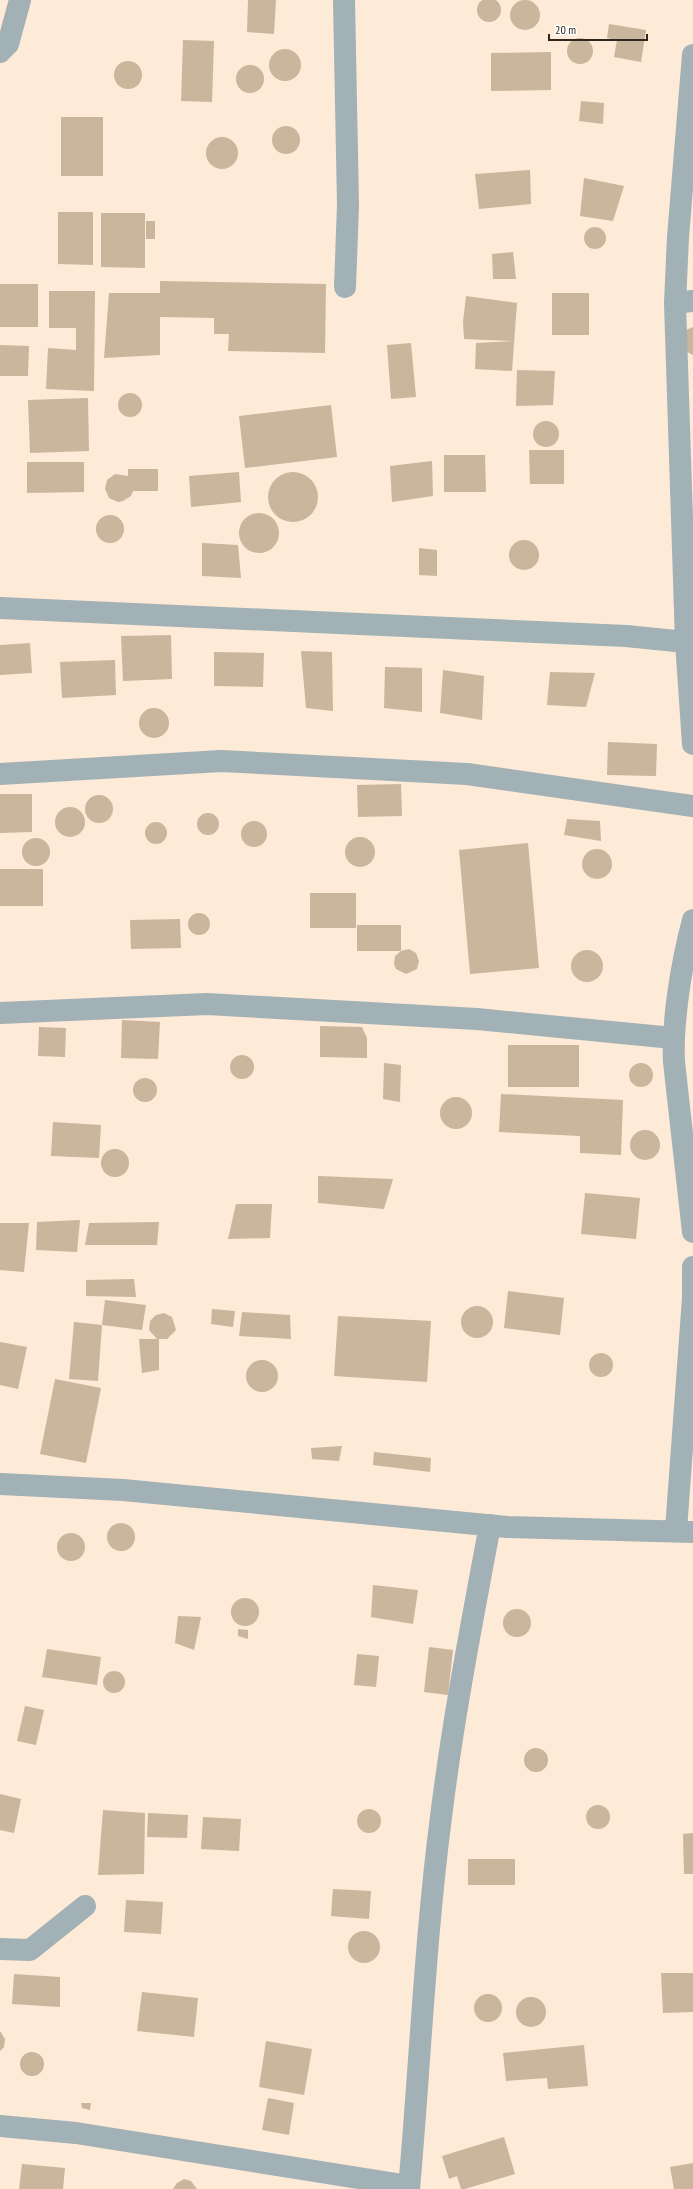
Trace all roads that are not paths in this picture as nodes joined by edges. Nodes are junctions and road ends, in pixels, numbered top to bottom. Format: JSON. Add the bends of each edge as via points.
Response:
{"nodes":[{"id":1,"x":20,"y":0,"type":"edge"},
{"id":2,"x":344,"y":0,"type":"edge"},
{"id":3,"x":0,"y":52,"type":"edge"},
{"id":4,"x":693,"y":55,"type":"edge"},
{"id":5,"x":345,"y":287,"type":"dead end"},
{"id":6,"x":684,"y":302,"type":"edge"},
{"id":7,"x":0,"y":608,"type":"edge"},
{"id":8,"x":686,"y":642,"type":"junction"},
{"id":9,"x":693,"y":744,"type":"edge"},
{"id":10,"x":0,"y":774,"type":"edge"},
{"id":11,"x":693,"y":806,"type":"edge"},
{"id":12,"x":693,"y":920,"type":"edge"},
{"id":13,"x":0,"y":1013,"type":"edge"},
{"id":14,"x":673,"y":1038,"type":"junction"},
{"id":15,"x":693,"y":1232,"type":"edge"},
{"id":16,"x":693,"y":1267,"type":"edge"},
{"id":17,"x":0,"y":1484,"type":"edge"},
{"id":18,"x":490,"y":1525,"type":"junction"},
{"id":19,"x":684,"y":1531,"type":"edge"},
{"id":20,"x":85,"y":1906,"type":"dead end"},
{"id":21,"x":0,"y":1949,"type":"edge"},
{"id":22,"x":0,"y":2126,"type":"edge"},
{"id":23,"x":409,"y":2188,"type":"edge"}],
"edges":[{"from":1,"to":3,"type":"street","via":[[8,44]]},
{"from":2,"to":5,"type":"street","via":[[348,205]]},
{"from":4,"to":6,"type":"street","via":[[678,237]]},
{"from":6,"to":8,"type":"street"},
{"from":7,"to":8,"type":"street","via":[[626,636]]},
{"from":8,"to":9,"type":"street"},
{"from":10,"to":11,"type":"street","via":[[221,761],[467,774]]},
{"from":12,"to":14,"type":"street"},
{"from":13,"to":14,"type":"street","via":[[207,1004],[477,1019]]},
{"from":14,"to":15,"type":"street"},
{"from":16,"to":19,"type":"street"},
{"from":17,"to":18,"type":"street","via":[[122,1490]]},
{"from":18,"to":19,"type":"street"},
{"from":18,"to":23,"type":"street","via":[[454,1720],[441,1819],[423,1998]]},
{"from":20,"to":21,"type":"street","via":[[30,1950]]},
{"from":22,"to":23,"type":"street","via":[[76,2134]]}]}
